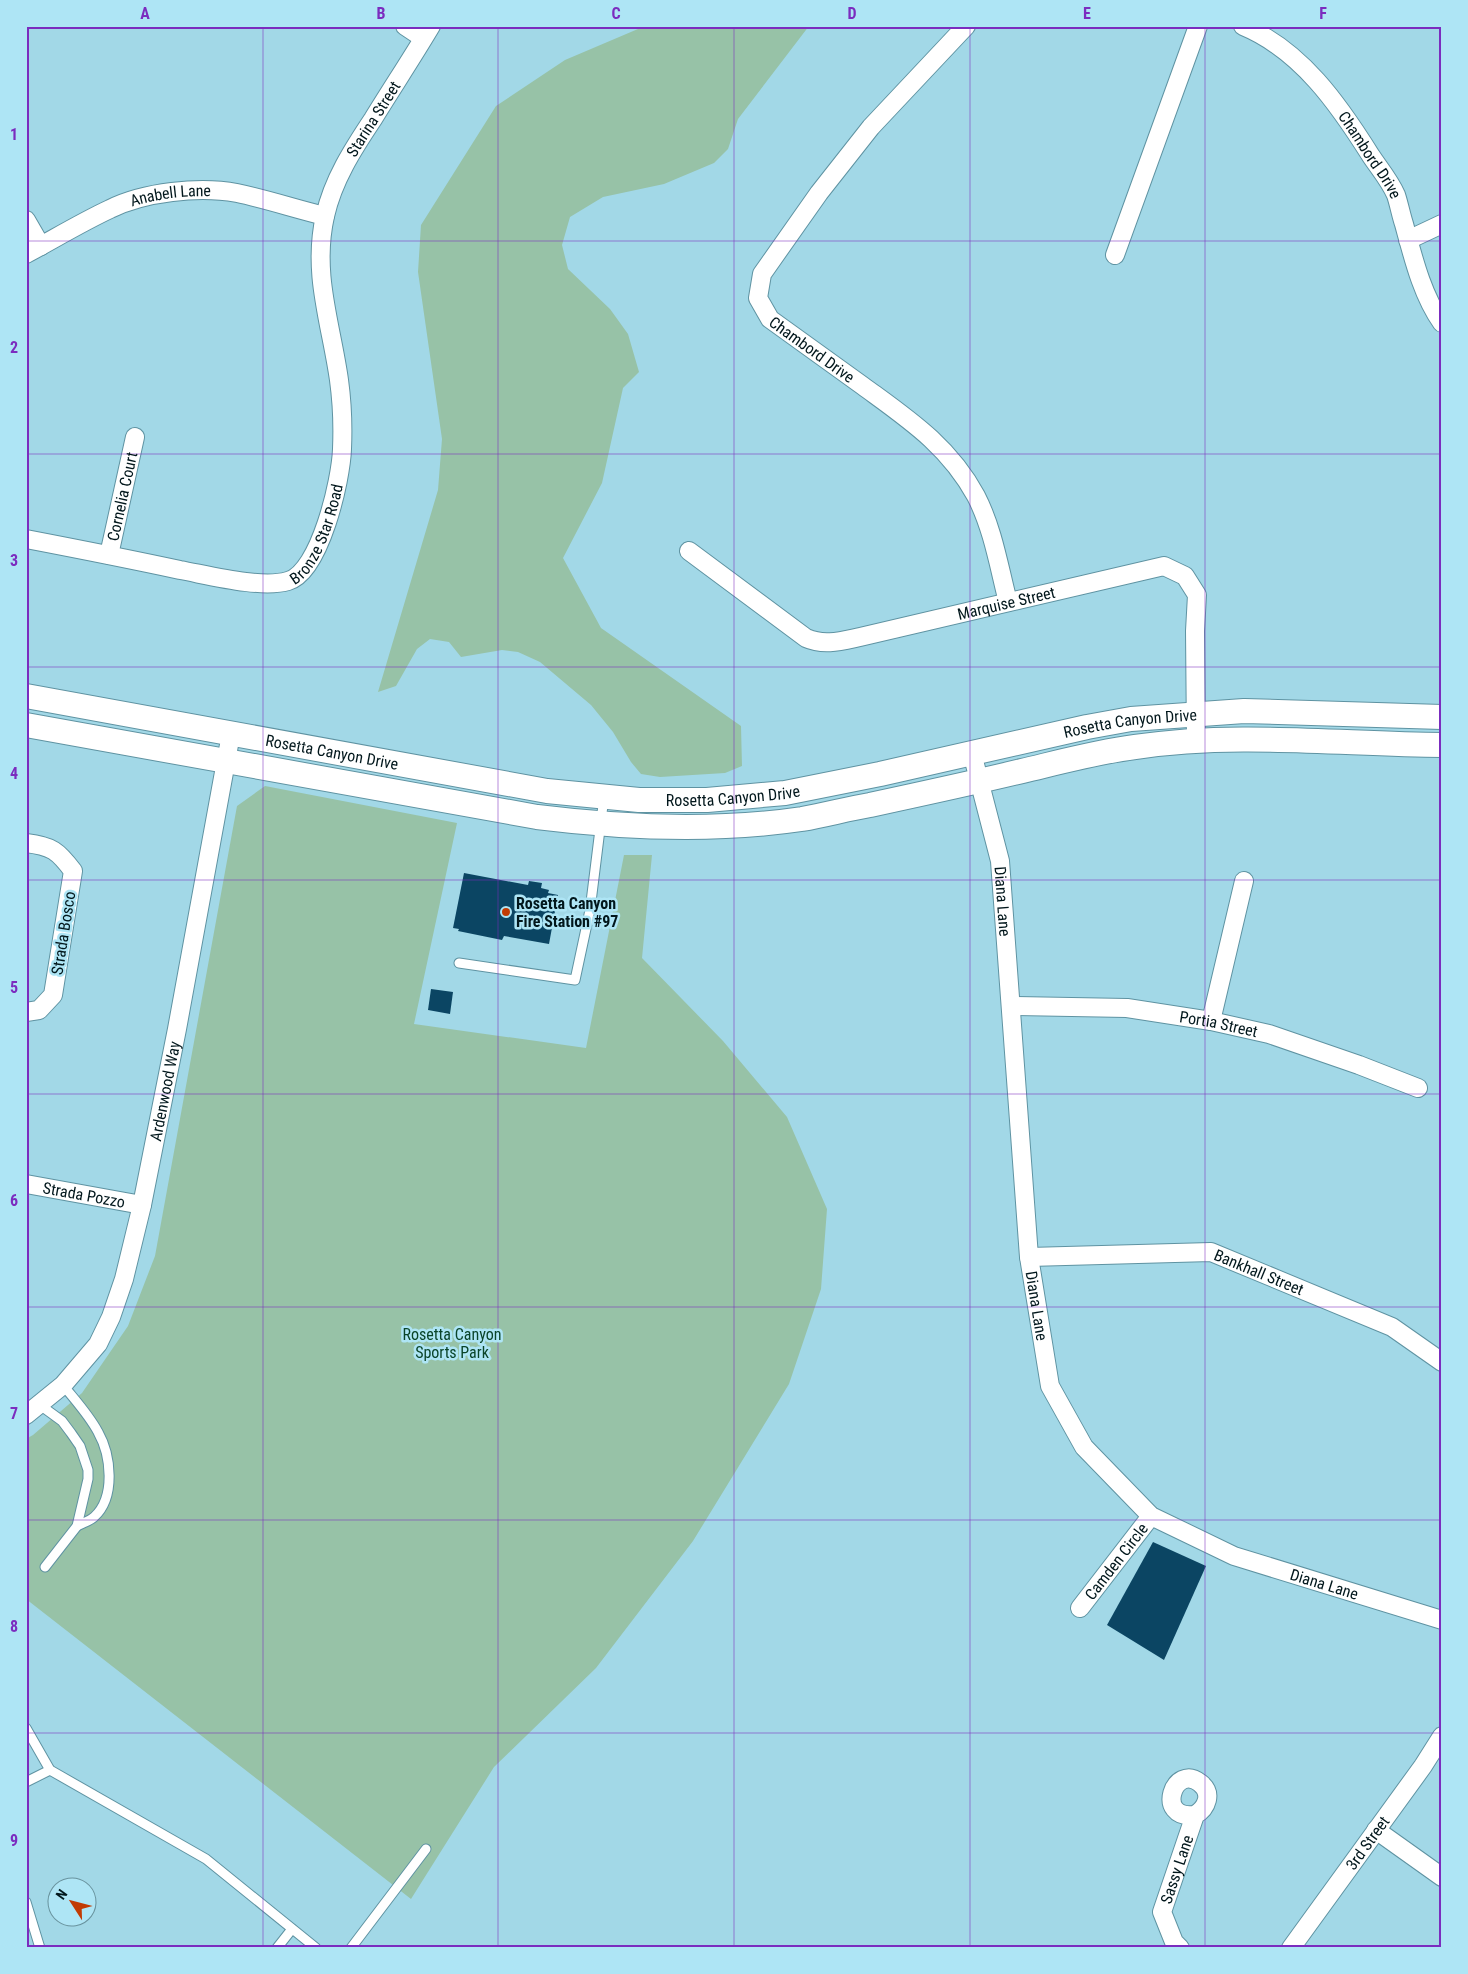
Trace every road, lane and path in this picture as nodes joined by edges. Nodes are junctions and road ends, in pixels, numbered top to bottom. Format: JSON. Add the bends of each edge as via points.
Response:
{"nodes":[{"id":1,"x":405,"y":26,"type":"edge"},
{"id":2,"x":966,"y":26,"type":"edge"},
{"id":3,"x":1198,"y":26,"type":"edge"},
{"id":4,"x":1242,"y":26,"type":"edge"},
{"id":5,"x":427,"y":32,"type":"edge"},
{"id":6,"x":325,"y":216,"type":"junction"},
{"id":7,"x":26,"y":220,"type":"edge"},
{"id":8,"x":1442,"y":224,"type":"edge"},
{"id":9,"x":1408,"y":240,"type":"junction"},
{"id":10,"x":34,"y":250,"type":"edge"},
{"id":11,"x":1115,"y":255,"type":"dead end"},
{"id":12,"x":1442,"y":323,"type":"edge"},
{"id":13,"x":135,"y":437,"type":"dead end"},
{"id":14,"x":26,"y":538,"type":"edge"},
{"id":15,"x":689,"y":551,"type":"dead end"},
{"id":16,"x":109,"y":555,"type":"junction"},
{"id":17,"x":1008,"y":602,"type":"junction"},
{"id":18,"x":26,"y":696,"type":"edge"},
{"id":19,"x":1195,"y":713,"type":"junction"},
{"id":20,"x":1442,"y":717,"type":"edge"},
{"id":21,"x":26,"y":725,"type":"edge"},
{"id":22,"x":231,"y":734,"type":"junction"},
{"id":23,"x":1196,"y":740,"type":"junction"},
{"id":24,"x":1442,"y":746,"type":"edge"},
{"id":25,"x":972,"y":753,"type":"junction"},
{"id":26,"x":226,"y":761,"type":"junction"},
{"id":27,"x":978,"y":781,"type":"junction"},
{"id":28,"x":604,"y":797,"type":"junction"},
{"id":29,"x":602,"y":825,"type":"junction"},
{"id":30,"x":26,"y":843,"type":"edge"},
{"id":31,"x":1244,"y":881,"type":"dead end"},
{"id":32,"x":459,"y":963,"type":"dead end"},
{"id":33,"x":1011,"y":1006,"type":"junction"},
{"id":34,"x":32,"y":1011,"type":"edge"},
{"id":35,"x":1211,"y":1020,"type":"junction"},
{"id":36,"x":1418,"y":1088,"type":"dead end"},
{"id":37,"x":26,"y":1184,"type":"edge"},
{"id":38,"x":142,"y":1205,"type":"junction"},
{"id":39,"x":1029,"y":1257,"type":"junction"},
{"id":40,"x":1442,"y":1362,"type":"edge"},
{"id":41,"x":64,"y":1385,"type":"junction"},
{"id":42,"x":33,"y":1410,"type":"edge"},
{"id":43,"x":1151,"y":1516,"type":"junction"},
{"id":44,"x":77,"y":1526,"type":"junction"},
{"id":45,"x":45,"y":1567,"type":"dead end"},
{"id":46,"x":1080,"y":1608,"type":"dead end"},
{"id":47,"x":1442,"y":1620,"type":"edge"},
{"id":48,"x":26,"y":1728,"type":"edge"},
{"id":49,"x":1442,"y":1736,"type":"edge"},
{"id":50,"x":50,"y":1770,"type":"junction"},
{"id":51,"x":26,"y":1782,"type":"edge"},
{"id":52,"x":1195,"y":1815,"type":"dead end"},
{"id":53,"x":1376,"y":1830,"type":"junction"},
{"id":54,"x":426,"y":1849,"type":"dead end"},
{"id":55,"x":1442,"y":1877,"type":"edge"},
{"id":56,"x":26,"y":1902,"type":"edge"},
{"id":57,"x":292,"y":1929,"type":"junction"},
{"id":58,"x":40,"y":1948,"type":"edge"},
{"id":59,"x":277,"y":1948,"type":"edge"},
{"id":60,"x":316,"y":1948,"type":"edge"},
{"id":61,"x":351,"y":1948,"type":"edge"},
{"id":62,"x":1180,"y":1948,"type":"edge"},
{"id":63,"x":1291,"y":1948,"type":"edge"}],
"edges":[{"from":1,"to":5,"type":"street"},
{"from":2,"to":17,"type":"street","name":"Chambord Drive","via":[[871,127],[819,193],[762,274],[758,298],[770,319],[918,426],[940,446],[976,497],[987,522]]},
{"from":3,"to":11,"type":"street"},
{"from":4,"to":9,"type":"street","name":"Chambord Drive","via":[[1279,46],[1304,66],[1349,121],[1395,194]]},
{"from":5,"to":6,"type":"street","name":"Starina Street","via":[[353,150],[332,191]]},
{"from":6,"to":10,"type":"street","name":"Anabell Lane","via":[[236,193],[179,192],[141,198],[111,208]]},
{"from":6,"to":16,"type":"street","name":"Bronze Star Road","via":[[320,276],[339,379],[342,451],[330,514],[305,570],[287,582],[263,583]]},
{"from":7,"to":10,"type":"street"},
{"from":8,"to":9,"type":"street"},
{"from":9,"to":12,"type":"street","name":"Chambord Drive","via":[[1434,312]]},
{"from":13,"to":16,"type":"street","name":"Cornelia Court"},
{"from":14,"to":16,"type":"street","name":"Bronze Star Road"},
{"from":15,"to":17,"type":"street","name":"Marquise Street","via":[[806,638],[817,642],[831,643],[860,637]]},
{"from":17,"to":19,"type":"street","name":"Marquise Street","via":[[1164,566],[1185,576],[1197,595]]},
{"from":18,"to":22,"type":"street","name":"Rosetta Canyon Drive"},
{"from":19,"to":20,"type":"street","name":"Rosetta Canyon Drive","via":[[1244,711]]},
{"from":19,"to":23,"type":"street","name":"Marquise Street"},
{"from":19,"to":25,"type":"street","name":"Rosetta Canyon Drive","via":[[1087,726]]},
{"from":21,"to":26,"type":"street","name":"Rosetta Canyon Drive"},
{"from":22,"to":26,"type":"street","name":"Ardenwood Way"},
{"from":22,"to":28,"type":"street","name":"Rosetta Canyon Drive","via":[[547,791]]},
{"from":23,"to":24,"type":"street","name":"Rosetta Canyon Drive","via":[[1270,739]]},
{"from":23,"to":27,"type":"street","name":"Rosetta Canyon Drive","via":[[1098,753]]},
{"from":25,"to":27,"type":"street","name":"Diana Lane"},
{"from":25,"to":28,"type":"street","name":"Rosetta Canyon Drive","via":[[785,793],[707,800]]},
{"from":26,"to":29,"type":"street","name":"Rosetta Canyon Drive","via":[[537,817]]},
{"from":26,"to":38,"type":"street","name":"Ardenwood Way"},
{"from":27,"to":29,"type":"street","name":"Rosetta Canyon Drive","via":[[803,818],[695,828]]},
{"from":27,"to":33,"type":"street","name":"Diana Lane","via":[[1000,861]]},
{"from":28,"to":29,"type":"lane"},
{"from":29,"to":32,"type":"lane","via":[[590,910],[575,980]]},
{"from":30,"to":34,"type":"street","name":"Strada Bosco","via":[[60,854],[73,871],[53,995]]},
{"from":31,"to":35,"type":"street"},
{"from":33,"to":35,"type":"street","name":"Portia Street","via":[[1127,1008]]},
{"from":33,"to":39,"type":"street","name":"Diana Lane"},
{"from":35,"to":36,"type":"street","name":"Portia Street","via":[[1269,1034]]},
{"from":37,"to":38,"type":"street","name":"Strada Pozzo"},
{"from":38,"to":41,"type":"street","name":"Ardenwood Way","via":[[111,1318],[98,1344]]},
{"from":39,"to":40,"type":"street","name":"Bankhall Street","via":[[1211,1252],[1392,1327]]},
{"from":39,"to":43,"type":"street","name":"Diana Lane","via":[[1050,1386],[1084,1446]]},
{"from":41,"to":42,"type":"street","name":"Ardenwood Way"},
{"from":41,"to":44,"type":"lane","via":[[99,1433],[108,1457],[104,1505],[94,1518]]},
{"from":42,"to":44,"type":"lane","via":[[62,1421],[80,1446],[88,1479]]},
{"from":43,"to":46,"type":"street","name":"Camden Circle"},
{"from":43,"to":47,"type":"street","name":"Diana Lane","via":[[1234,1556]]},
{"from":44,"to":45,"type":"lane"},
{"from":48,"to":50,"type":"lane"},
{"from":49,"to":53,"type":"street","name":"3rd Street"},
{"from":50,"to":51,"type":"lane"},
{"from":50,"to":57,"type":"lane","via":[[206,1859]]},
{"from":52,"to":62,"type":"street","name":"Sassy Lane","via":[[1162,1912],[1174,1942]]},
{"from":53,"to":55,"type":"street"},
{"from":53,"to":63,"type":"street","name":"3rd Street"},
{"from":54,"to":61,"type":"lane"},
{"from":56,"to":58,"type":"lane"},
{"from":57,"to":59,"type":"lane"},
{"from":57,"to":60,"type":"lane"}]}
